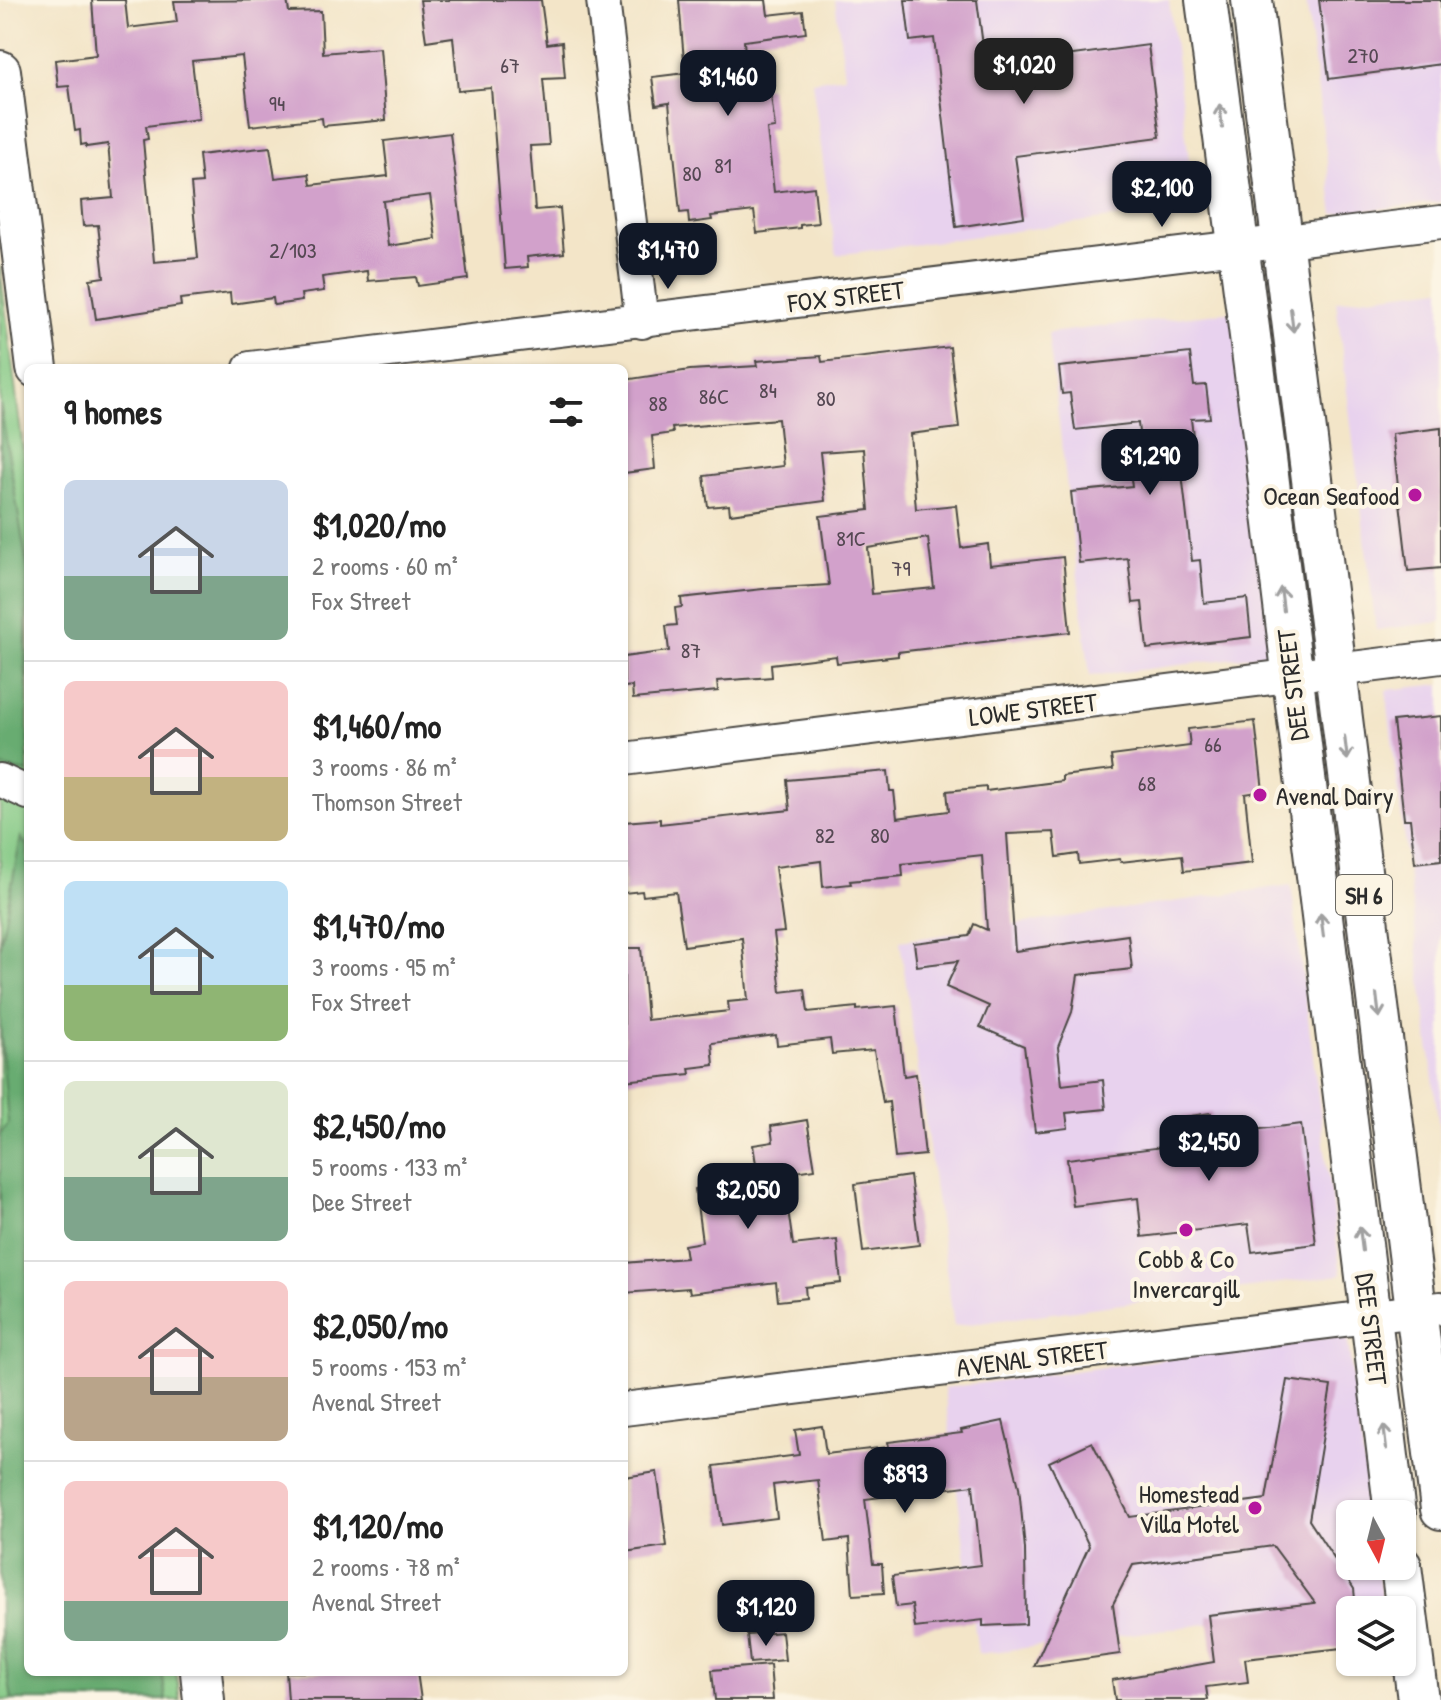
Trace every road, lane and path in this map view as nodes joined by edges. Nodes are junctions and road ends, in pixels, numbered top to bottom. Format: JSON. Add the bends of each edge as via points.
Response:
{"nodes":[{"id":1,"x":603,"y":0,"type":"edge"},
{"id":2,"x":1206,"y":0,"type":"edge"},
{"id":3,"x":1252,"y":0,"type":"edge"},
{"id":4,"x":0,"y":71,"type":"edge"},
{"id":5,"x":1441,"y":222,"type":"edge"},
{"id":6,"x":1283,"y":242,"type":"junction"},
{"id":7,"x":1239,"y":249,"type":"junction"},
{"id":8,"x":642,"y":322,"type":"junction"},
{"id":9,"x":37,"y":364,"type":"edge"},
{"id":10,"x":284,"y":364,"type":"edge"},
{"id":11,"x":1441,"y":657,"type":"edge"},
{"id":12,"x":1336,"y":670,"type":"junction"},
{"id":13,"x":1291,"y":677,"type":"junction"},
{"id":14,"x":628,"y":759,"type":"edge"},
{"id":15,"x":0,"y":780,"type":"edge"},
{"id":16,"x":24,"y":791,"type":"edge"},
{"id":17,"x":1428,"y":1309,"type":"edge"},
{"id":18,"x":1370,"y":1316,"type":"junction"},
{"id":19,"x":628,"y":1409,"type":"edge"},
{"id":20,"x":1393,"y":1500,"type":"edge"},
{"id":21,"x":1441,"y":1509,"type":"edge"},
{"id":22,"x":1403,"y":1580,"type":"edge"},
{"id":23,"x":201,"y":1676,"type":"edge"},
{"id":24,"x":204,"y":1700,"type":"edge"},
{"id":25,"x":1418,"y":1700,"type":"edge"}],
"edges":[{"from":1,"to":8,"type":"street"},
{"from":7,"to":2,"type":"main road","name":"DEE STREET","number":"SH 6","one_way":true},
{"from":3,"to":6,"type":"main road","name":"DEE STREET","number":"SH 6"},
{"from":4,"to":9,"type":"main road"},
{"from":5,"to":6,"type":"street","name":"FOX STREET"},
{"from":6,"to":7,"type":"street","name":"FOX STREET"},
{"from":6,"to":12,"type":"main road","name":"DEE STREET","number":"SH 6","one_way":true},
{"from":7,"to":8,"type":"street","name":"FOX STREET"},
{"from":13,"to":7,"type":"main road","name":"DEE STREET","number":"SH 6","one_way":true},
{"from":8,"to":10,"type":"street","name":"FOX STREET"},
{"from":11,"to":12,"type":"street","name":"LOWE STREET"},
{"from":12,"to":13,"type":"street","name":"LOWE STREET"},
{"from":12,"to":17,"type":"main road","name":"DEE STREET","number":"SH 6","one_way":true},
{"from":13,"to":14,"type":"street","name":"LOWE STREET"},
{"from":18,"to":13,"type":"main road","name":"DEE STREET","number":"SH 6","one_way":true},
{"from":15,"to":16,"type":"street"},
{"from":17,"to":18,"type":"street","name":"AVENAL STREET"},
{"from":17,"to":21,"type":"main road","name":"DEE STREET","number":"SH 6"},
{"from":18,"to":19,"type":"street","name":"AVENAL STREET"},
{"from":20,"to":18,"type":"main road","name":"DEE STREET","number":"SH 6","one_way":true},
{"from":22,"to":25,"type":"main road"},
{"from":23,"to":24,"type":"main road"}]}
